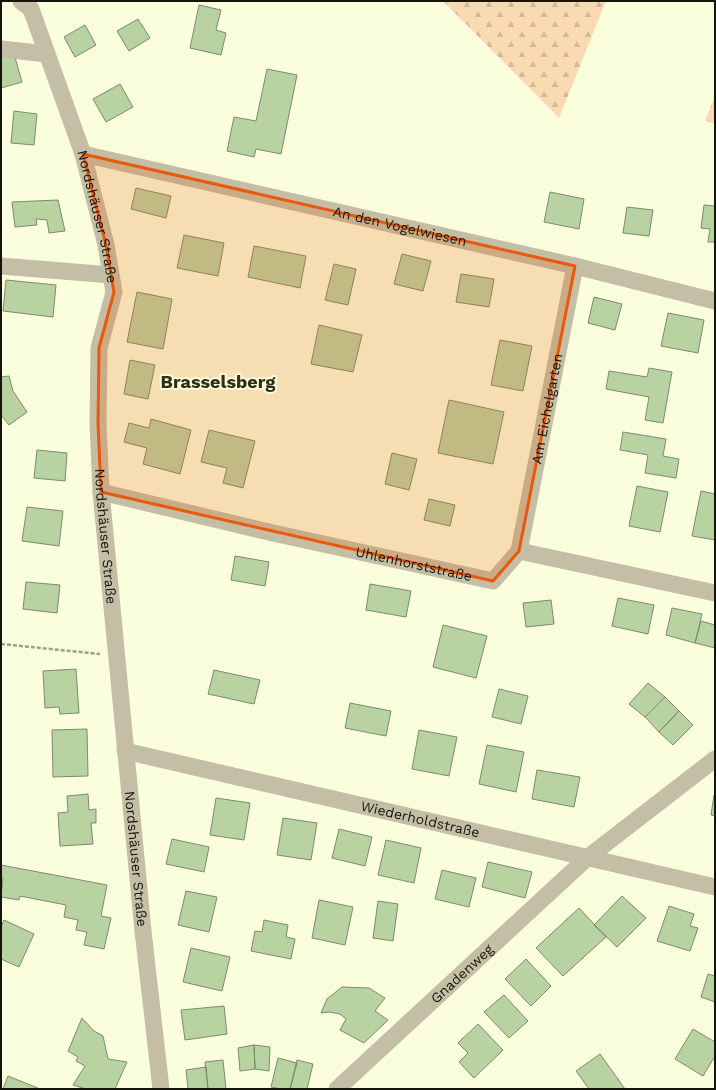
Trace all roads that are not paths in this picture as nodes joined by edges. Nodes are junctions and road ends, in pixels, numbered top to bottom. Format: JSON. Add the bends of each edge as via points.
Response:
{"nodes":[{"id":1,"x":21,"y":1,"type":"edge"},
{"id":2,"x":1,"y":49,"type":"edge"},
{"id":3,"x":47,"y":54,"type":"junction"},
{"id":4,"x":83,"y":154,"type":"junction"},
{"id":5,"x":1,"y":266,"type":"edge"},
{"id":6,"x":574,"y":266,"type":"junction"},
{"id":7,"x":111,"y":275,"type":"junction"},
{"id":8,"x":715,"y":301,"type":"edge"},
{"id":9,"x":101,"y":492,"type":"junction"},
{"id":10,"x":519,"y":551,"type":"junction"},
{"id":11,"x":715,"y":593,"type":"edge"},
{"id":12,"x":125,"y":751,"type":"junction"},
{"id":13,"x":715,"y":759,"type":"edge"},
{"id":14,"x":587,"y":858,"type":"junction"},
{"id":15,"x":715,"y":887,"type":"edge"},
{"id":16,"x":161,"y":1089,"type":"edge"},
{"id":17,"x":337,"y":1089,"type":"edge"}],
"edges":[{"from":1,"to":3,"type":"street","name":"Nordshäuser Straße","via":[[31,9]]},
{"from":2,"to":3,"type":"street"},
{"from":3,"to":4,"type":"street","name":"Nordshäuser Straße"},
{"from":4,"to":6,"type":"street","name":"An den Vogelwiesen"},
{"from":4,"to":7,"type":"street","name":"Nordshäuser Straße"},
{"from":5,"to":7,"type":"street"},
{"from":6,"to":8,"type":"street","name":"An den Vogelwiesen"},
{"from":6,"to":10,"type":"street","name":"Am Eichelgarten"},
{"from":7,"to":9,"type":"street","name":"Nordshäuser Straße","via":[[114,292],[99,348],[98,423]]},
{"from":9,"to":10,"type":"street","name":"Uhlenhorststraße","via":[[493,581]]},
{"from":9,"to":12,"type":"street","name":"Nordshäuser Straße"},
{"from":10,"to":11,"type":"street"},
{"from":12,"to":14,"type":"street","name":"Wiederholdstraße"},
{"from":12,"to":16,"type":"street","name":"Nordshäuser Straße"},
{"from":13,"to":14,"type":"street"},
{"from":14,"to":15,"type":"street","name":"Wiederholdstraße"},
{"from":14,"to":17,"type":"street","name":"Gnadenweg"}]}
